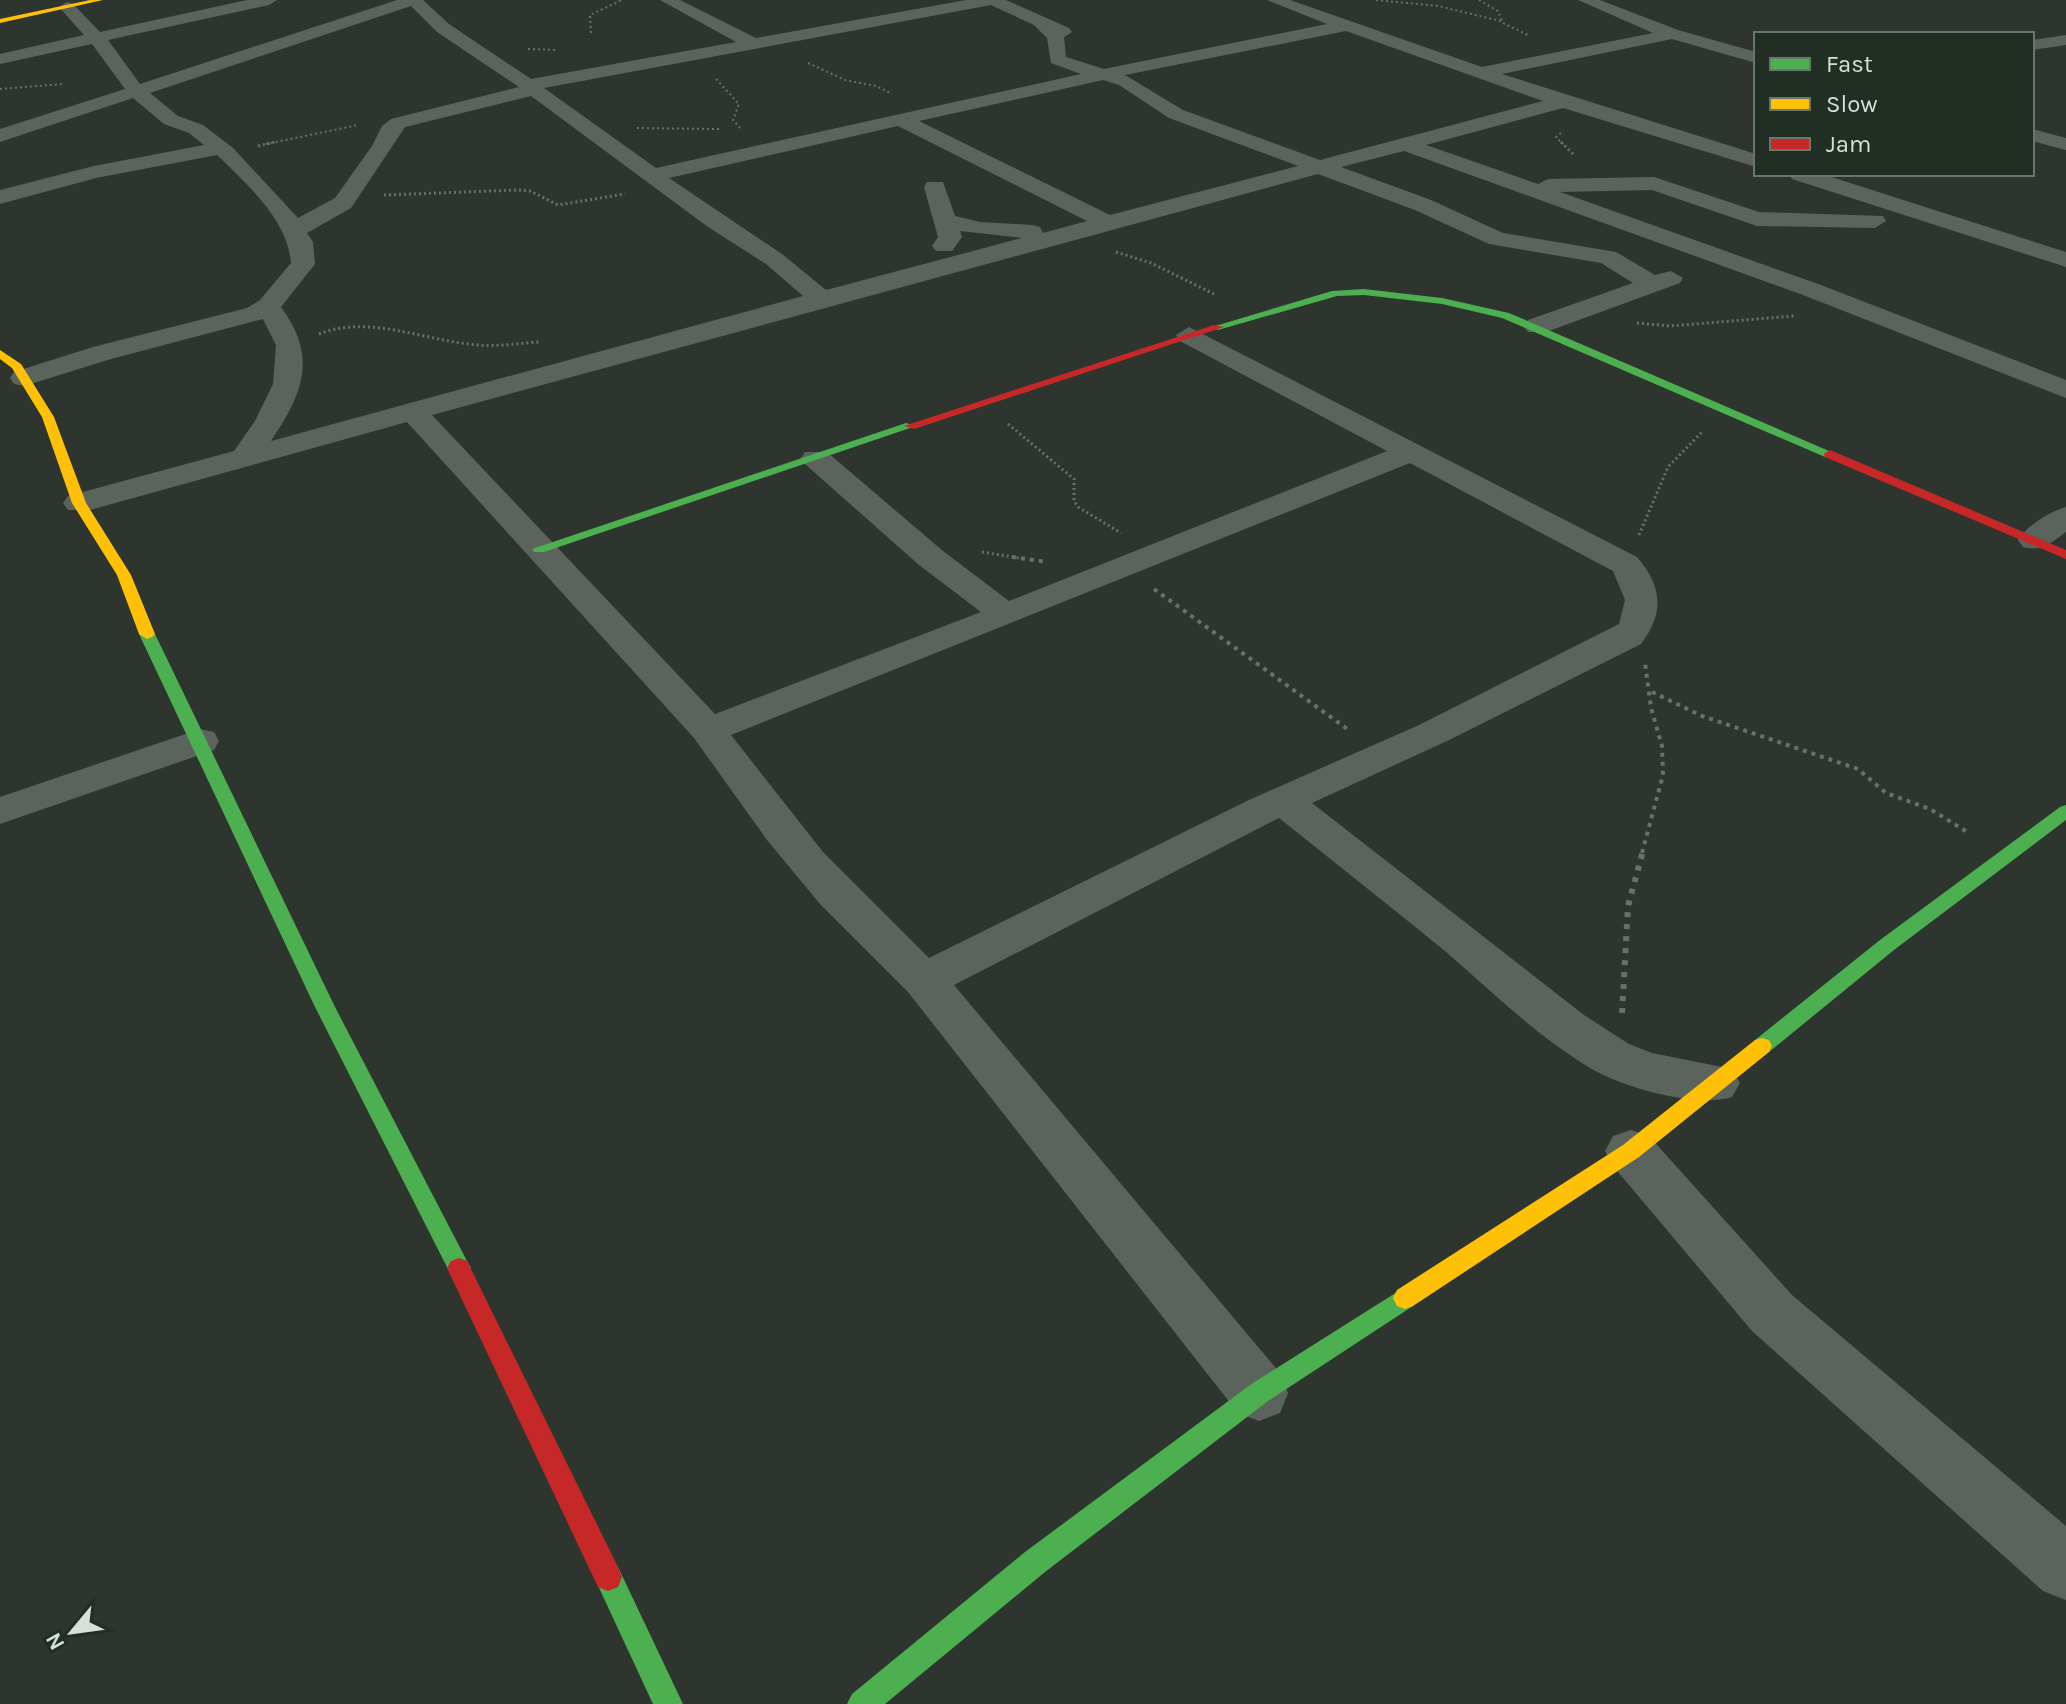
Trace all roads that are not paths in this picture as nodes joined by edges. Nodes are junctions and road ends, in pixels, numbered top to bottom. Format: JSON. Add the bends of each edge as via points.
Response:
{"nodes":[{"id":1,"x":100,"y":0,"type":"edge"},
{"id":2,"x":269,"y":0,"type":"edge"},
{"id":3,"x":414,"y":0,"type":"edge"},
{"id":4,"x":669,"y":0,"type":"edge"},
{"id":5,"x":689,"y":0,"type":"edge"},
{"id":6,"x":1275,"y":0,"type":"edge"},
{"id":7,"x":1586,"y":0,"type":"edge"},
{"id":8,"x":67,"y":7,"type":"junction"},
{"id":9,"x":0,"y":21,"type":"edge"},
{"id":10,"x":1040,"y":22,"type":"junction"},
{"id":11,"x":1349,"y":25,"type":"junction"},
{"id":12,"x":1672,"y":34,"type":"junction"},
{"id":13,"x":97,"y":37,"type":"junction"},
{"id":14,"x":1079,"y":40,"type":"dead end"},
{"id":15,"x":2066,"y":40,"type":"edge"},
{"id":16,"x":756,"y":42,"type":"junction"},
{"id":17,"x":2034,"y":45,"type":"edge"},
{"id":18,"x":1117,"y":55,"type":"dead end"},
{"id":19,"x":1754,"y":57,"type":"edge"},
{"id":20,"x":0,"y":59,"type":"edge"},
{"id":21,"x":1146,"y":65,"type":"junction"},
{"id":22,"x":1482,"y":73,"type":"junction"},
{"id":23,"x":1105,"y":74,"type":"junction"},
{"id":24,"x":531,"y":87,"type":"junction"},
{"id":25,"x":136,"y":91,"type":"junction"},
{"id":26,"x":1557,"y":103,"type":"junction"},
{"id":27,"x":906,"y":119,"type":"junction"},
{"id":28,"x":0,"y":136,"type":"edge"},
{"id":29,"x":2034,"y":136,"type":"edge"},
{"id":30,"x":1402,"y":143,"type":"junction"},
{"id":31,"x":2066,"y":144,"type":"edge"},
{"id":32,"x":223,"y":150,"type":"junction"},
{"id":33,"x":1754,"y":160,"type":"edge"},
{"id":34,"x":1316,"y":167,"type":"junction"},
{"id":35,"x":1806,"y":176,"type":"edge"},
{"id":36,"x":660,"y":180,"type":"junction"},
{"id":37,"x":935,"y":187,"type":"dead end"},
{"id":38,"x":1523,"y":187,"type":"junction"},
{"id":39,"x":0,"y":197,"type":"edge"},
{"id":40,"x":1903,"y":208,"type":"junction"},
{"id":41,"x":946,"y":221,"type":"junction"},
{"id":42,"x":1875,"y":221,"type":"junction"},
{"id":43,"x":1110,"y":224,"type":"junction"},
{"id":44,"x":295,"y":232,"type":"junction"},
{"id":45,"x":1067,"y":236,"type":"junction"},
{"id":46,"x":1820,"y":242,"type":"dead end"},
{"id":47,"x":1776,"y":257,"type":"dead end"},
{"id":48,"x":2066,"y":260,"type":"edge"},
{"id":49,"x":1735,"y":263,"type":"junction"},
{"id":50,"x":894,"y":280,"type":"junction"},
{"id":51,"x":1652,"y":284,"type":"junction"},
{"id":52,"x":821,"y":299,"type":"junction"},
{"id":53,"x":267,"y":306,"type":"junction"},
{"id":54,"x":1537,"y":326,"type":"junction"},
{"id":55,"x":1189,"y":335,"type":"junction"},
{"id":56,"x":0,"y":353,"type":"edge"},
{"id":57,"x":24,"y":378,"type":"junction"},
{"id":58,"x":2066,"y":390,"type":"edge"},
{"id":59,"x":285,"y":396,"type":"junction"},
{"id":60,"x":401,"y":415,"type":"junction"},
{"id":61,"x":1408,"y":453,"type":"junction"},
{"id":62,"x":245,"y":457,"type":"junction"},
{"id":63,"x":816,"y":458,"type":"junction"},
{"id":64,"x":79,"y":503,"type":"junction"},
{"id":65,"x":2066,"y":517,"type":"edge"},
{"id":66,"x":2034,"y":540,"type":"junction"},
{"id":67,"x":539,"y":549,"type":"junction"},
{"id":68,"x":2066,"y":555,"type":"edge"},
{"id":69,"x":1006,"y":615,"type":"junction"},
{"id":70,"x":708,"y":730,"type":"junction"},
{"id":71,"x":200,"y":741,"type":"junction"},
{"id":72,"x":1282,"y":800,"type":"junction"},
{"id":73,"x":0,"y":811,"type":"edge"},
{"id":74,"x":2051,"y":826,"type":"edge"},
{"id":75,"x":924,"y":980,"type":"junction"},
{"id":76,"x":1715,"y":1083,"type":"junction"},
{"id":77,"x":1631,"y":1151,"type":"junction"},
{"id":78,"x":1259,"y":1393,"type":"junction"},
{"id":79,"x":2066,"y":1568,"type":"edge"},
{"id":80,"x":668,"y":1704,"type":"edge"},
{"id":81,"x":862,"y":1704,"type":"edge"}],
"edges":[{"from":1,"to":8,"type":"street"},
{"from":2,"to":13,"type":"street"},
{"from":3,"to":24,"type":"street","via":[[443,28]]},
{"from":3,"to":25,"type":"street"},
{"from":4,"to":5,"type":"street"},
{"from":4,"to":16,"type":"street"},
{"from":6,"to":11,"type":"street"},
{"from":7,"to":12,"type":"street"},
{"from":8,"to":9,"type":"street"},
{"from":8,"to":13,"type":"street"},
{"from":10,"to":14,"type":"street"},
{"from":10,"to":16,"type":"street","via":[[993,0]]},
{"from":10,"to":23,"type":"street","via":[[1056,37],[1057,59]]},
{"from":11,"to":21,"type":"street"},
{"from":11,"to":22,"type":"street"},
{"from":12,"to":19,"type":"street"},
{"from":12,"to":22,"type":"street"},
{"from":13,"to":20,"type":"street"},
{"from":13,"to":25,"type":"street"},
{"from":15,"to":17,"type":"street"},
{"from":16,"to":24,"type":"street"},
{"from":18,"to":21,"type":"street"},
{"from":21,"to":23,"type":"street"},
{"from":22,"to":26,"type":"street"},
{"from":23,"to":27,"type":"street"},
{"from":23,"to":34,"type":"street","via":[[1132,84],[1176,114]]},
{"from":24,"to":36,"type":"street"},
{"from":24,"to":44,"type":"street","via":[[509,98],[409,119],[389,130],[351,195]]},
{"from":25,"to":28,"type":"street"},
{"from":25,"to":32,"type":"street","via":[[171,120],[196,129]]},
{"from":26,"to":30,"type":"street"},
{"from":26,"to":33,"type":"street"},
{"from":27,"to":36,"type":"street"},
{"from":27,"to":43,"type":"street"},
{"from":29,"to":31,"type":"street"},
{"from":30,"to":34,"type":"street"},
{"from":30,"to":38,"type":"street"},
{"from":32,"to":39,"type":"street","via":[[107,169]]},
{"from":32,"to":44,"type":"street"},
{"from":34,"to":43,"type":"street"},
{"from":34,"to":51,"type":"street","via":[[1423,205],[1497,239],[1608,257]]},
{"from":35,"to":40,"type":"street"},
{"from":36,"to":52,"type":"street","via":[[774,259]]},
{"from":37,"to":41,"type":"street"},
{"from":38,"to":42,"type":"street","via":[[1662,184],[1766,220]]},
{"from":38,"to":49,"type":"street"},
{"from":40,"to":42,"type":"street"},
{"from":40,"to":48,"type":"street"},
{"from":41,"to":45,"type":"street"},
{"from":41,"to":50,"type":"street","via":[[947,243]]},
{"from":42,"to":46,"type":"street"},
{"from":43,"to":45,"type":"street"},
{"from":44,"to":53,"type":"street","via":[[303,264]]},
{"from":45,"to":50,"type":"street"},
{"from":47,"to":49,"type":"street"},
{"from":49,"to":51,"type":"street"},
{"from":49,"to":58,"type":"street"},
{"from":50,"to":52,"type":"street"},
{"from":51,"to":54,"type":"street"},
{"from":52,"to":60,"type":"street"},
{"from":53,"to":57,"type":"street"},
{"from":53,"to":59,"type":"street","via":[[278,318],[291,366]]},
{"from":54,"to":55,"type":"street","via":[[1442,301],[1364,292],[1318,296]]},
{"from":54,"to":66,"type":"street"},
{"from":55,"to":61,"type":"street"},
{"from":55,"to":63,"type":"street"},
{"from":56,"to":57,"type":"street"},
{"from":57,"to":64,"type":"street","via":[[48,417]]},
{"from":59,"to":60,"type":"street","via":[[324,413]]},
{"from":59,"to":62,"type":"street"},
{"from":60,"to":62,"type":"street"},
{"from":60,"to":67,"type":"street"},
{"from":61,"to":69,"type":"street"},
{"from":61,"to":72,"type":"street","via":[[1625,564],[1644,606],[1639,624],[1629,634]]},
{"from":62,"to":64,"type":"street"},
{"from":63,"to":67,"type":"street"},
{"from":63,"to":69,"type":"street"},
{"from":64,"to":71,"type":"street","via":[[124,575]]},
{"from":65,"to":66,"type":"street"},
{"from":66,"to":68,"type":"street"},
{"from":67,"to":70,"type":"street"},
{"from":69,"to":70,"type":"street"},
{"from":70,"to":75,"type":"street","via":[[867,931]]},
{"from":71,"to":73,"type":"street"},
{"from":71,"to":80,"type":"street"},
{"from":72,"to":75,"type":"street"},
{"from":72,"to":76,"type":"street","via":[[1567,1028],[1648,1071]]},
{"from":74,"to":76,"type":"street","via":[[1887,945]]},
{"from":75,"to":78,"type":"street"},
{"from":76,"to":77,"type":"street"},
{"from":77,"to":78,"type":"street"},
{"from":77,"to":79,"type":"street","via":[[1772,1313]]},
{"from":78,"to":81,"type":"street","via":[[1035,1562]]}]}
